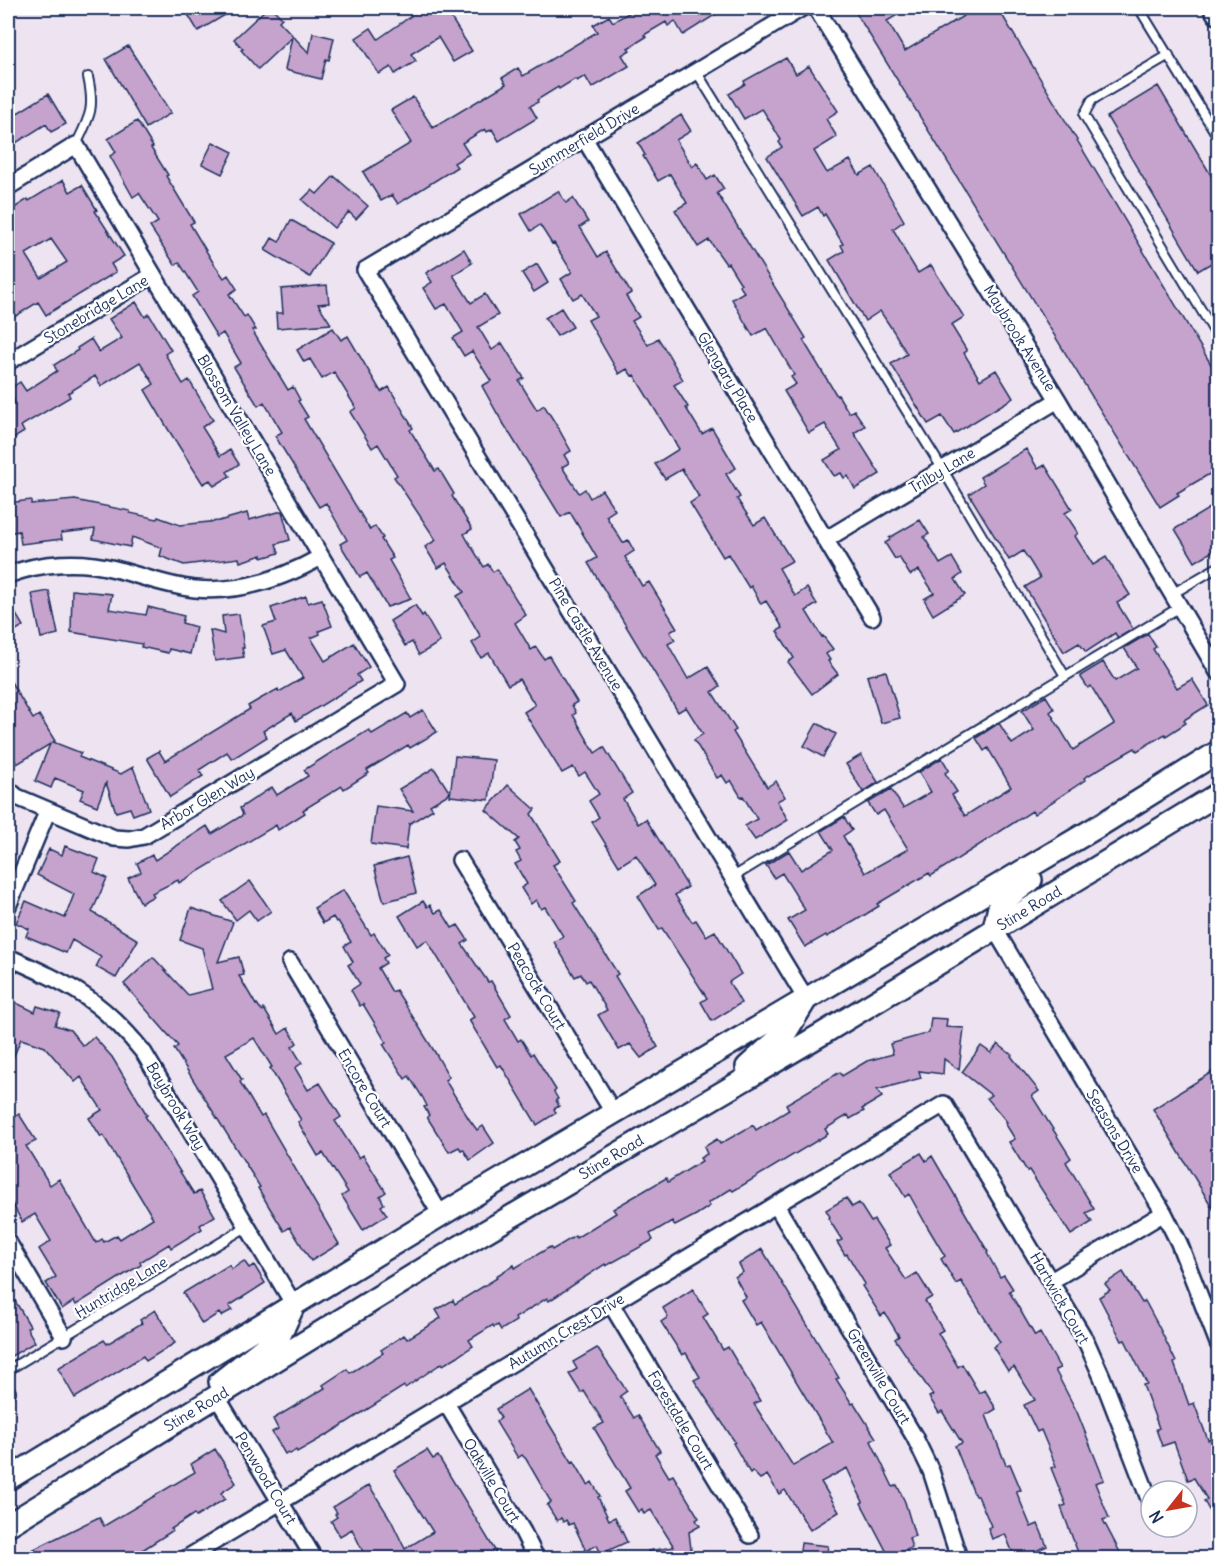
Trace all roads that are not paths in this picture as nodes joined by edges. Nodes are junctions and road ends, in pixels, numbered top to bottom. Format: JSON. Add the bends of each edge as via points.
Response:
{"nodes":[{"id":1,"x":802,"y":8,"type":"edge"},
{"id":2,"x":816,"y":8,"type":"edge"},
{"id":3,"x":1139,"y":8,"type":"edge"},
{"id":4,"x":1215,"y":8,"type":"edge"},
{"id":5,"x":1218,"y":13,"type":"edge"},
{"id":6,"x":1169,"y":55,"type":"junction"},
{"id":7,"x":696,"y":71,"type":"junction"},
{"id":8,"x":88,"y":77,"type":"dead end"},
{"id":9,"x":1218,"y":137,"type":"edge"},
{"id":10,"x":584,"y":138,"type":"junction"},
{"id":11,"x":76,"y":145,"type":"junction"},
{"id":12,"x":8,"y":187,"type":"edge"},
{"id":13,"x":365,"y":270,"type":"joint"},
{"id":14,"x":153,"y":275,"type":"junction"},
{"id":15,"x":1218,"y":338,"type":"edge"},
{"id":16,"x":8,"y":362,"type":"edge"},
{"id":17,"x":1058,"y":400,"type":"junction"},
{"id":18,"x":943,"y":470,"type":"junction"},
{"id":19,"x":825,"y":540,"type":"junction"},
{"id":20,"x":321,"y":557,"type":"junction"},
{"id":21,"x":1218,"y":567,"type":"edge"},
{"id":22,"x":8,"y":575,"type":"edge"},
{"id":23,"x":1176,"y":600,"type":"junction"},
{"id":24,"x":872,"y":616,"type":"dead end"},
{"id":25,"x":1218,"y":672,"type":"edge"},
{"id":26,"x":1065,"y":676,"type":"junction"},
{"id":27,"x":397,"y":684,"type":"joint"},
{"id":28,"x":1218,"y":752,"type":"edge"},
{"id":29,"x":8,"y":789,"type":"edge"},
{"id":30,"x":1218,"y":794,"type":"edge"},
{"id":31,"x":48,"y":810,"type":"junction"},
{"id":32,"x":1102,"y":824,"type":"junction"},
{"id":33,"x":460,"y":860,"type":"dead end"},
{"id":34,"x":733,"y":877,"type":"junction"},
{"id":35,"x":8,"y":906,"type":"edge"},
{"id":36,"x":994,"y":928,"type":"junction"},
{"id":37,"x":8,"y":957,"type":"edge"},
{"id":38,"x":290,"y":962,"type":"dead end"},
{"id":39,"x":806,"y":999,"type":"junction"},
{"id":40,"x":716,"y":1096,"type":"junction"},
{"id":41,"x":944,"y":1104,"type":"joint"},
{"id":42,"x":614,"y":1112,"type":"junction"},
{"id":43,"x":776,"y":1205,"type":"junction"},
{"id":44,"x":1164,"y":1214,"type":"junction"},
{"id":45,"x":441,"y":1215,"type":"junction"},
{"id":46,"x":248,"y":1226,"type":"junction"},
{"id":47,"x":8,"y":1242,"type":"edge"},
{"id":48,"x":1051,"y":1281,"type":"junction"},
{"id":49,"x":611,"y":1304,"type":"junction"},
{"id":50,"x":294,"y":1305,"type":"junction"},
{"id":51,"x":64,"y":1336,"type":"junction"},
{"id":52,"x":1218,"y":1343,"type":"edge"},
{"id":53,"x":8,"y":1370,"type":"edge"},
{"id":54,"x":217,"y":1397,"type":"junction"},
{"id":55,"x":446,"y":1403,"type":"junction"},
{"id":56,"x":148,"y":1437,"type":"junction"},
{"id":57,"x":8,"y":1479,"type":"edge"},
{"id":58,"x":1141,"y":1479,"type":"edge"},
{"id":59,"x":281,"y":1502,"type":"junction"},
{"id":60,"x":8,"y":1525,"type":"edge"},
{"id":61,"x":750,"y":1535,"type":"dead end"},
{"id":62,"x":187,"y":1558,"type":"edge"},
{"id":63,"x":314,"y":1558,"type":"edge"},
{"id":64,"x":536,"y":1558,"type":"edge"},
{"id":65,"x":959,"y":1558,"type":"edge"}],
"edges":[{"from":1,"to":7,"type":"street","name":"Summerfield Drive"},
{"from":2,"to":17,"type":"street","name":"Maybrook Avenue"},
{"from":3,"to":6,"type":"lane"},
{"from":4,"to":5,"type":"main road"},
{"from":6,"to":9,"type":"lane"},
{"from":6,"to":15,"type":"lane","via":[[1092,100],[1084,115]]},
{"from":7,"to":10,"type":"street","name":"Summerfield Drive"},
{"from":7,"to":18,"type":"lane"},
{"from":8,"to":11,"type":"lane","via":[[93,98],[90,115]]},
{"from":10,"to":13,"type":"street","name":"Summerfield Drive"},
{"from":10,"to":19,"type":"street","name":"Glengary Place"},
{"from":11,"to":12,"type":"street"},
{"from":11,"to":14,"type":"street","name":"Blossom Valley Lane"},
{"from":13,"to":34,"type":"street","name":"Pine Castle Avenue"},
{"from":14,"to":16,"type":"street","name":"Stonebridge Lane"},
{"from":14,"to":20,"type":"street","name":"Blossom Valley Lane"},
{"from":17,"to":18,"type":"street","name":"Trilby Lane"},
{"from":17,"to":23,"type":"street","name":"Maybrook Avenue"},
{"from":18,"to":19,"type":"street","name":"Trilby Lane"},
{"from":18,"to":26,"type":"lane"},
{"from":19,"to":24,"type":"street","name":"Glengary Place"},
{"from":20,"to":22,"type":"street","via":[[275,579],[224,589],[169,585],[87,564],[41,566]]},
{"from":20,"to":27,"type":"street","name":"Blossom Valley Lane"},
{"from":21,"to":23,"type":"lane"},
{"from":23,"to":25,"type":"street","name":"Maybrook Avenue"},
{"from":23,"to":26,"type":"lane"},
{"from":26,"to":34,"type":"lane"},
{"from":27,"to":31,"type":"street","name":"Arbor Glen Way","via":[[144,836],[114,838]]},
{"from":28,"to":32,"type":"main road"},
{"from":29,"to":31,"type":"street","name":"Arbor Glen Way"},
{"from":30,"to":36,"type":"main road","name":"Stine Road"},
{"from":31,"to":35,"type":"street"},
{"from":32,"to":36,"type":"main road","via":[[1000,903]]},
{"from":32,"to":39,"type":"main road"},
{"from":33,"to":42,"type":"street","name":"Peacock Court"},
{"from":34,"to":39,"type":"street","name":"Pine Castle Avenue"},
{"from":36,"to":40,"type":"main road","name":"Stine Road"},
{"from":36,"to":44,"type":"street","name":"Seasons Drive"},
{"from":37,"to":46,"type":"street","name":"Baybrook Way","via":[[85,994],[127,1031]]},
{"from":38,"to":45,"type":"street","name":"Encore Court"},
{"from":39,"to":40,"type":"main road","via":[[786,1032]]},
{"from":39,"to":42,"type":"main road"},
{"from":40,"to":54,"type":"main road","name":"Stine Road","via":[[456,1249]]},
{"from":41,"to":43,"type":"street","name":"Autumn Crest Drive"},
{"from":41,"to":48,"type":"street","name":"Hartwick Court"},
{"from":42,"to":45,"type":"main road"},
{"from":43,"to":49,"type":"street","name":"Autumn Crest Drive"},
{"from":43,"to":65,"type":"street","name":"Greenville Court","via":[[914,1436],[931,1472]]},
{"from":44,"to":48,"type":"street"},
{"from":44,"to":52,"type":"street","name":"Seasons Drive","via":[[1188,1263]]},
{"from":45,"to":50,"type":"main road"},
{"from":46,"to":50,"type":"street","name":"Baybrook Way"},
{"from":46,"to":51,"type":"lane","name":"Huntridge Lane"},
{"from":47,"to":51,"type":"street"},
{"from":48,"to":58,"type":"street","name":"Hartwick Court","via":[[1086,1341]]},
{"from":49,"to":55,"type":"street","name":"Autumn Crest Drive"},
{"from":49,"to":61,"type":"street","name":"Forestdale Court"},
{"from":50,"to":56,"type":"main road","via":[[280,1335]]},
{"from":50,"to":57,"type":"main road"},
{"from":51,"to":53,"type":"lane","name":"Huntridge Lane"},
{"from":54,"to":56,"type":"main road","name":"Stine Road"},
{"from":54,"to":59,"type":"street","name":"Penwood Court"},
{"from":55,"to":59,"type":"street","name":"Autumn Crest Drive"},
{"from":55,"to":64,"type":"street","name":"Oakville Court"},
{"from":56,"to":60,"type":"main road","name":"Stine Road"},
{"from":59,"to":62,"type":"street","name":"Autumn Crest Drive"},
{"from":59,"to":63,"type":"street","name":"Penwood Court"}]}
